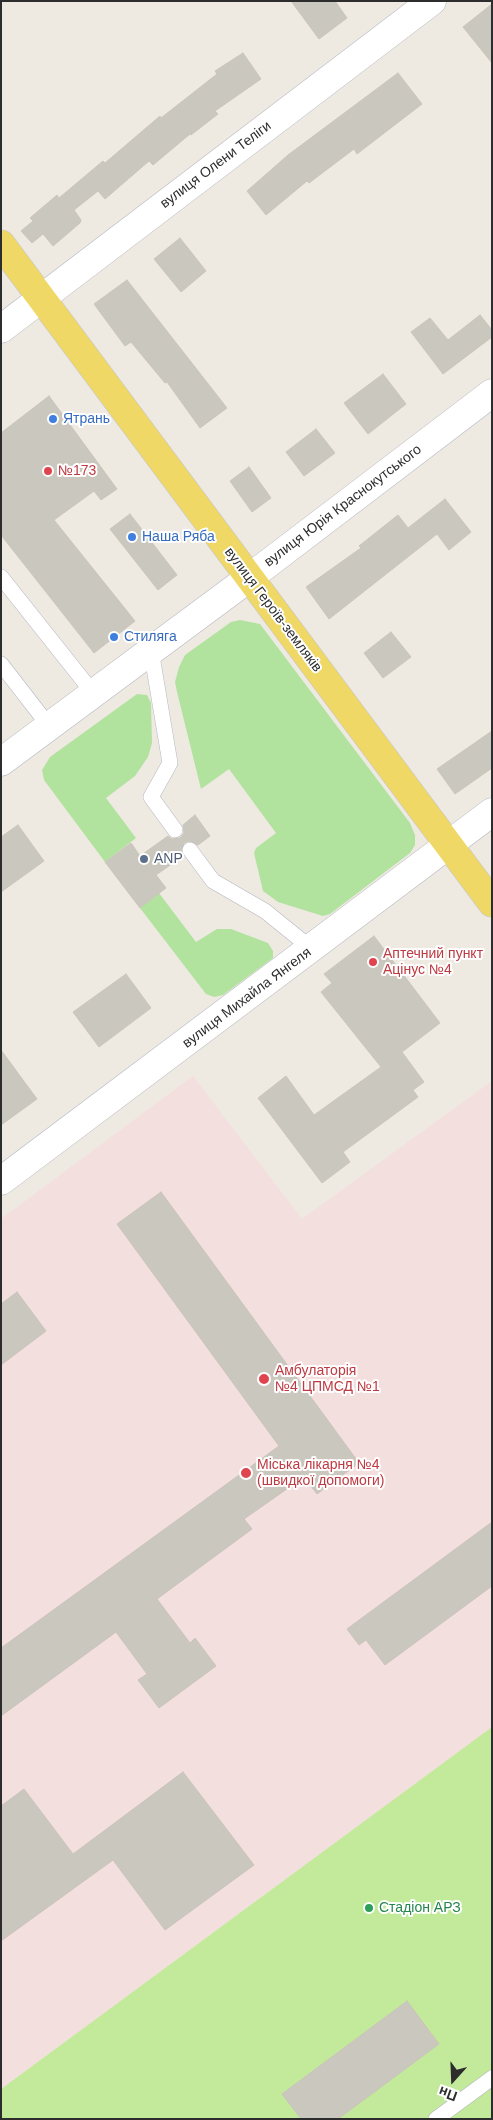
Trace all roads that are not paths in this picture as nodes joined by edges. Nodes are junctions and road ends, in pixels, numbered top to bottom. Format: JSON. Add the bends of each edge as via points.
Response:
{"nodes":[{"id":1,"x":432,"y":1,"type":"edge"},
{"id":2,"x":1,"y":244,"type":"edge"},
{"id":3,"x":41,"y":298,"type":"junction"},
{"id":4,"x":1,"y":329,"type":"edge"},
{"id":5,"x":492,"y":393,"type":"edge"},
{"id":6,"x":1,"y":577,"type":"edge"},
{"id":7,"x":249,"y":578,"type":"junction"},
{"id":8,"x":151,"y":650,"type":"junction"},
{"id":9,"x":1,"y":664,"type":"edge"},
{"id":10,"x":94,"y":694,"type":"junction"},
{"id":11,"x":50,"y":726,"type":"junction"},
{"id":12,"x":1,"y":762,"type":"edge"},
{"id":13,"x":492,"y":812,"type":"edge"},
{"id":14,"x":175,"y":830,"type":"dead end"},
{"id":15,"x":450,"y":845,"type":"junction"},
{"id":16,"x":190,"y":850,"type":"dead end"},
{"id":17,"x":492,"y":902,"type":"edge"},
{"id":18,"x":312,"y":949,"type":"junction"},
{"id":19,"x":1,"y":1181,"type":"edge"},
{"id":20,"x":492,"y":2078,"type":"edge"},
{"id":21,"x":436,"y":2119,"type":"edge"}],
"edges":[{"from":1,"to":3,"type":"street","name":"вулиця Олени Теліги"},
{"from":2,"to":3,"type":"main road","name":"вулиця Героїв-земляків"},
{"from":3,"to":4,"type":"street","name":"вулиця Олени Теліги"},
{"from":3,"to":7,"type":"main road","name":"вулиця Героїв-земляків"},
{"from":5,"to":7,"type":"street","name":"вулиця Юрія Краснокутського"},
{"from":6,"to":10,"type":"lane"},
{"from":7,"to":8,"type":"street","name":"вулиця Юрія Краснокутського"},
{"from":7,"to":15,"type":"main road","name":"вулиця Героїв-земляків"},
{"from":8,"to":10,"type":"street","name":"вулиця Юрія Краснокутського"},
{"from":8,"to":14,"type":"lane","via":[[170,763],[151,797]]},
{"from":9,"to":11,"type":"lane"},
{"from":10,"to":11,"type":"street","name":"вулиця Юрія Краснокутського"},
{"from":11,"to":12,"type":"street","name":"вулиця Юрія Краснокутського"},
{"from":13,"to":15,"type":"street","name":"вулиця Михайла Янгеля"},
{"from":15,"to":17,"type":"main road","name":"вулиця Героїв-земляків"},
{"from":15,"to":18,"type":"street","name":"вулиця Михайла Янгеля"},
{"from":16,"to":18,"type":"lane","via":[[213,881],[264,911]]},
{"from":18,"to":19,"type":"street","name":"вулиця Михайла Янгеля"},
{"from":20,"to":21,"type":"lane"}]}
